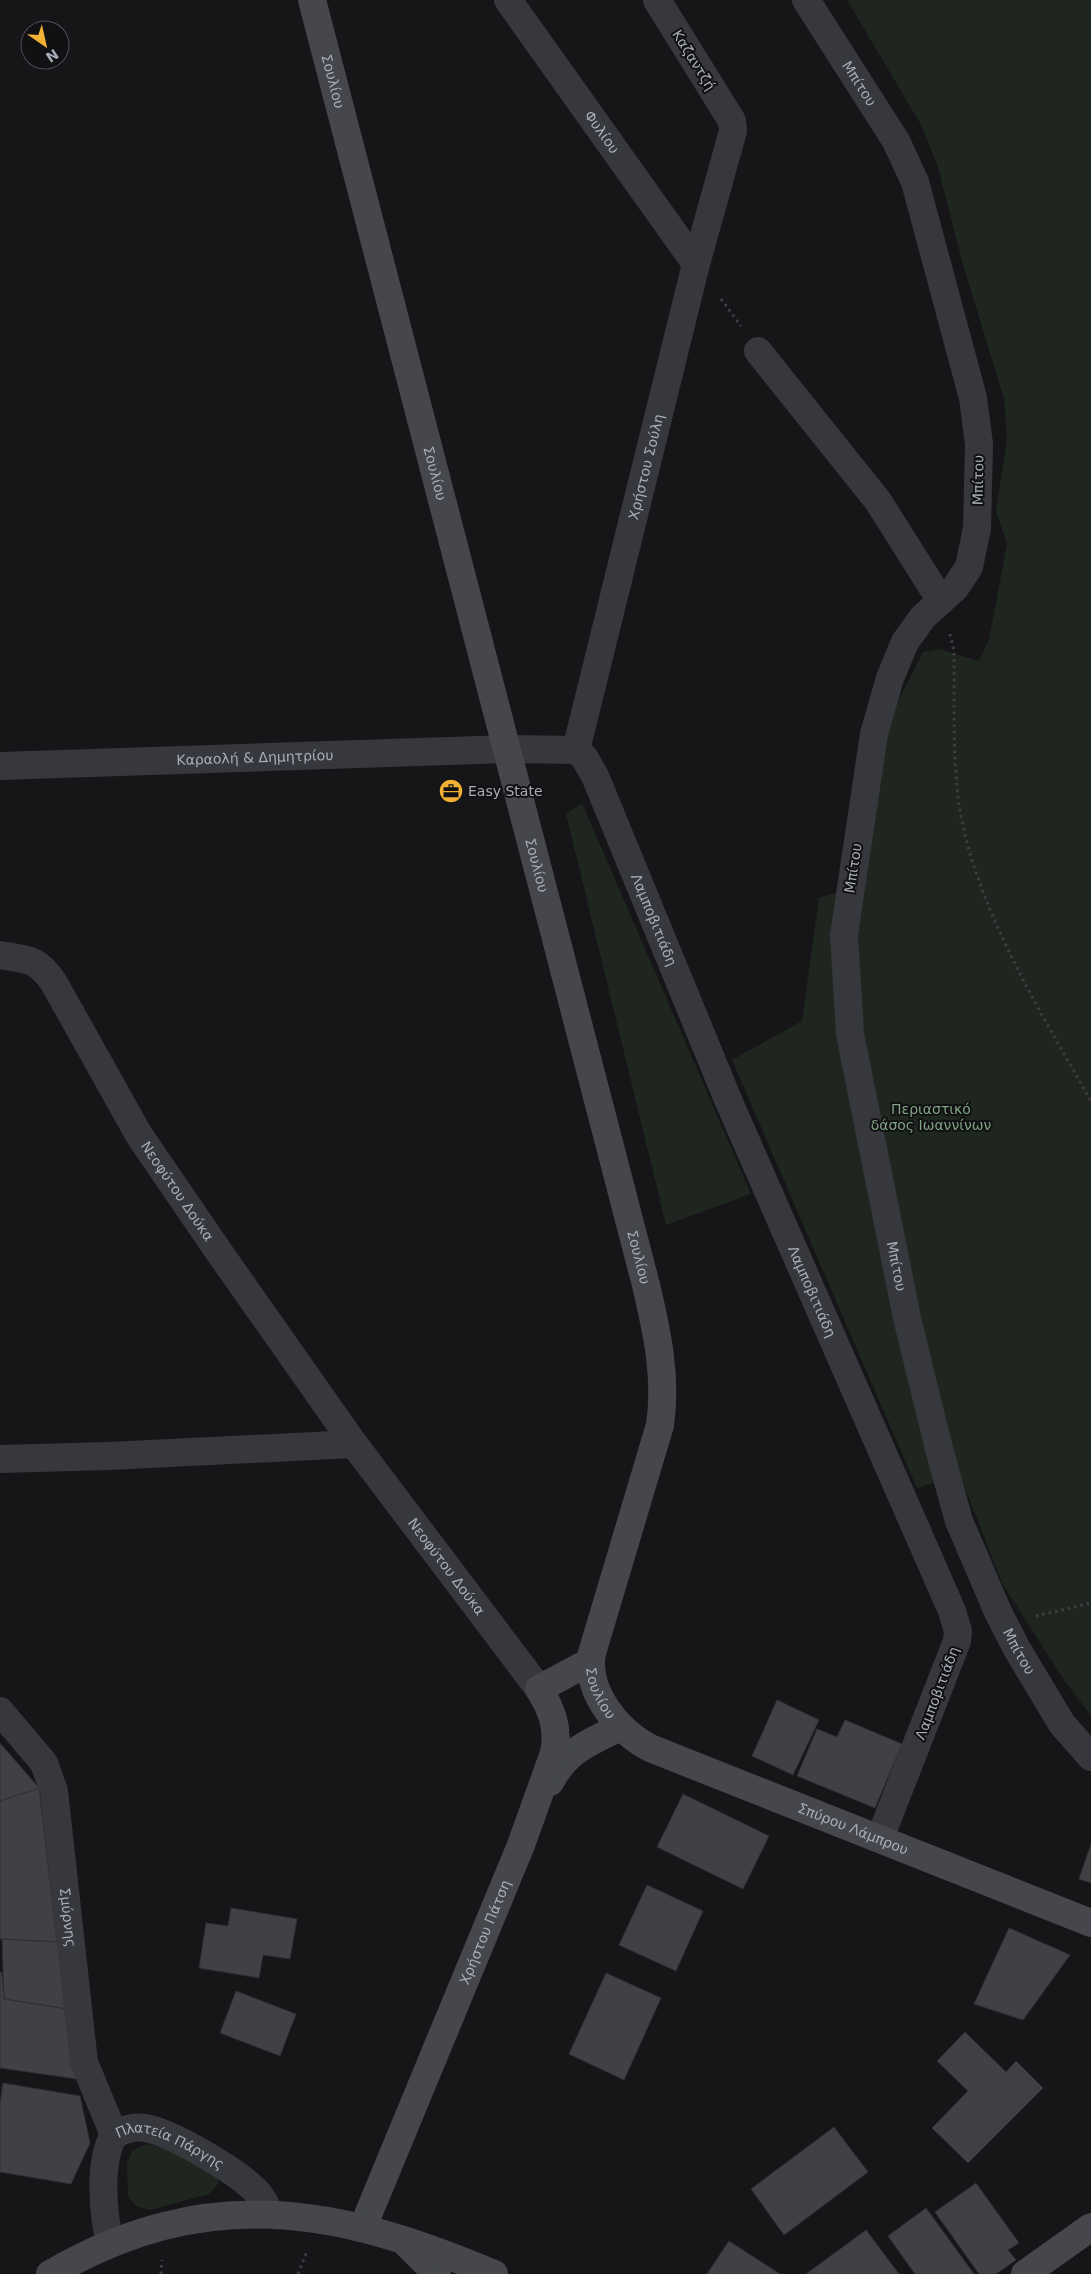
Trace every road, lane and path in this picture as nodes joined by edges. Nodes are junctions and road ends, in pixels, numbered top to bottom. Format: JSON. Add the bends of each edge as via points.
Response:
{"nodes":[{"id":1,"x":312,"y":0,"type":"edge"},
{"id":2,"x":508,"y":0,"type":"edge"},
{"id":3,"x":657,"y":0,"type":"edge"},
{"id":4,"x":806,"y":0,"type":"edge"},
{"id":5,"x":732,"y":121,"type":"joint"},
{"id":6,"x":696,"y":264,"type":"junction"},
{"id":7,"x":758,"y":351,"type":"joint"},
{"id":8,"x":941,"y":601,"type":"junction"},
{"id":9,"x":509,"y":750,"type":"junction"},
{"id":10,"x":576,"y":750,"type":"junction"},
{"id":11,"x":0,"y":766,"type":"edge"},
{"id":12,"x":0,"y":955,"type":"edge"},
{"id":13,"x":1091,"y":1101,"type":"edge"},
{"id":14,"x":354,"y":1444,"type":"junction"},
{"id":15,"x":0,"y":1458,"type":"edge"},
{"id":16,"x":1091,"y":1603,"type":"edge"},
{"id":17,"x":998,"y":1612,"type":"junction"},
{"id":18,"x":591,"y":1661,"type":"junction"},
{"id":19,"x":539,"y":1689,"type":"junction"},
{"id":20,"x":0,"y":1711,"type":"edge"},
{"id":21,"x":620,"y":1727,"type":"junction"},
{"id":22,"x":1091,"y":1757,"type":"edge"},
{"id":23,"x":880,"y":1838,"type":"junction"},
{"id":24,"x":521,"y":1845,"type":"junction"},
{"id":25,"x":1091,"y":1923,"type":"edge"},
{"id":26,"x":114,"y":2135,"type":"junction"},
{"id":27,"x":269,"y":2212,"type":"junction"},
{"id":28,"x":363,"y":2227,"type":"junction"},
{"id":29,"x":1091,"y":2228,"type":"edge"},
{"id":30,"x":401,"y":2238,"type":"junction"},
{"id":31,"x":110,"y":2244,"type":"junction"},
{"id":32,"x":50,"y":2274,"type":"edge"},
{"id":33,"x":437,"y":2274,"type":"edge"},
{"id":34,"x":494,"y":2274,"type":"edge"},
{"id":35,"x":1025,"y":2274,"type":"edge"}],
"edges":[{"from":1,"to":9,"type":"main road","name":"Σουλίου"},
{"from":2,"to":6,"type":"street","name":"Φυλίου"},
{"from":3,"to":5,"type":"street","name":"Καζαντζή"},
{"from":4,"to":8,"type":"street","name":"Μπίτου","via":[[896,141],[912,175],[973,398],[979,444],[974,549],[965,574]]},
{"from":5,"to":6,"type":"street","name":"Χρήστου Σούλη","via":[[733,131]]},
{"from":6,"to":7,"type":"path"},
{"from":6,"to":10,"type":"street","name":"Χρήστου Σούλη"},
{"from":7,"to":8,"type":"street","via":[[878,501]]},
{"from":8,"to":13,"type":"path","via":[[954,651],[957,765],[963,825],[976,870],[1036,1006]]},
{"from":8,"to":17,"type":"street","name":"Μπίτου","via":[[923,617],[905,642],[882,702],[849,893],[844,934],[845,980],[857,1078],[907,1318],[959,1521]]},
{"from":9,"to":10,"type":"street"},
{"from":9,"to":11,"type":"street","name":"Καραολή & Δημητρίου"},
{"from":9,"to":18,"type":"main road","name":"Σουλίου","via":[[646,1285],[663,1369],[660,1425]]},
{"from":10,"to":23,"type":"street","name":"Λαμποβιτιάδη","via":[[595,776],[729,1102],[958,1631],[957,1641]]},
{"from":12,"to":14,"type":"street","name":"Νεοφύτου Δούκα","via":[[26,959],[43,967],[139,1135]]},
{"from":14,"to":15,"type":"street"},
{"from":14,"to":19,"type":"street","name":"Νεοφύτου Δούκα"},
{"from":16,"to":17,"type":"path","via":[[1035,1616]]},
{"from":17,"to":22,"type":"street","name":"Μπίτου","via":[[1051,1707]]},
{"from":18,"to":19,"type":"main road"},
{"from":18,"to":21,"type":"main road","name":"Σουλίου","via":[[600,1698]]},
{"from":19,"to":24,"type":"main road","name":"Χρήστου Πάτση","via":[[554,1718],[555,1746]]},
{"from":20,"to":26,"type":"street","name":"Σμύρνης","via":[[44,1763],[54,1791],[82,2052]]},
{"from":21,"to":23,"type":"main road","name":"Σπύρου Λάμπρου","via":[[637,1741],[660,1752]]},
{"from":21,"to":24,"type":"main road","via":[[578,1748],[563,1762],[545,1791]]},
{"from":23,"to":25,"type":"main road","name":"Σπύρου Λάμπρου"},
{"from":24,"to":28,"type":"main road","name":"Χρήστου Πάτση"},
{"from":26,"to":27,"type":"street","name":"Πλατεία Πάργης","via":[[123,2130],[143,2128],[165,2135],[249,2184]]},
{"from":26,"to":31,"type":"street","name":"Πλατεία Πάργης","via":[[107,2154],[104,2187]]},
{"from":27,"to":28,"type":"main road"},
{"from":27,"to":31,"type":"main road","via":[[200,2218],[144,2231]]},
{"from":28,"to":30,"type":"main road"},
{"from":29,"to":35,"type":"main road"},
{"from":30,"to":33,"type":"main road"},
{"from":30,"to":34,"type":"main road"},
{"from":31,"to":32,"type":"main road"}]}
